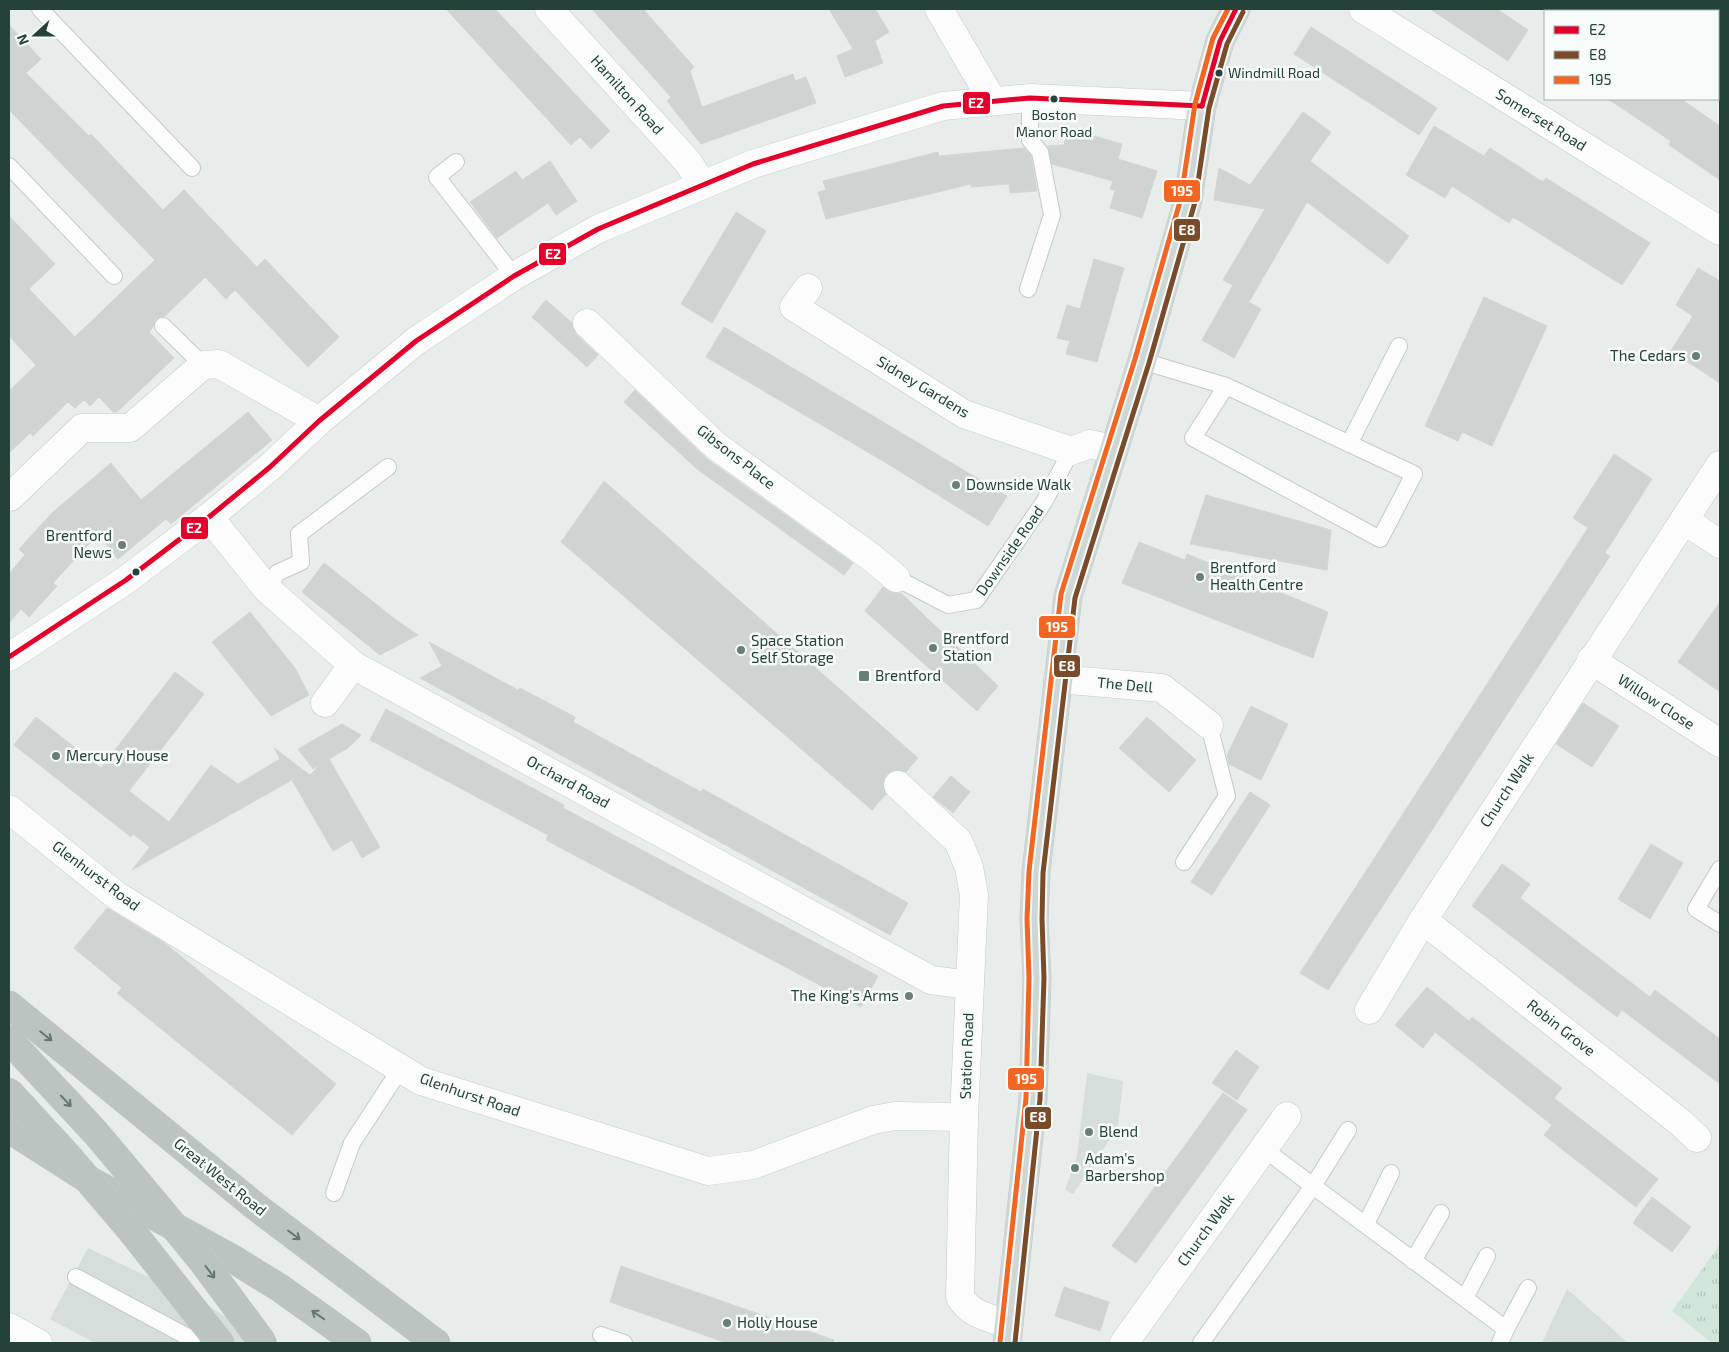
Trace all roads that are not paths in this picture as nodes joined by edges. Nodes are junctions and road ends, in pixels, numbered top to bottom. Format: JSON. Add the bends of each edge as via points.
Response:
{"nodes":[{"id":1,"x":40,"y":9,"type":"edge"},
{"id":2,"x":549,"y":9,"type":"edge"},
{"id":3,"x":939,"y":9,"type":"edge"},
{"id":4,"x":1236,"y":9,"type":"edge"},
{"id":5,"x":1363,"y":9,"type":"edge"},
{"id":6,"x":1030,"y":98,"type":"junction"},
{"id":7,"x":992,"y":100,"type":"junction"},
{"id":8,"x":1202,"y":106,"type":"junction"},
{"id":9,"x":456,"y":162,"type":"dead end"},
{"id":10,"x":9,"y":166,"type":"edge"},
{"id":11,"x":192,"y":168,"type":"dead end"},
{"id":12,"x":702,"y":184,"type":"junction"},
{"id":13,"x":1720,"y":231,"type":"edge"},
{"id":14,"x":114,"y":276,"type":"dead end"},
{"id":15,"x":508,"y":281,"type":"junction"},
{"id":16,"x":808,"y":288,"type":"dead end"},
{"id":17,"x":1028,"y":289,"type":"dead end"},
{"id":18,"x":587,"y":323,"type":"dead end"},
{"id":19,"x":164,"y":326,"type":"dead end"},
{"id":20,"x":1400,"y":346,"type":"dead end"},
{"id":21,"x":1142,"y":361,"type":"junction"},
{"id":22,"x":203,"y":365,"type":"junction"},
{"id":23,"x":1226,"y":386,"type":"junction"},
{"id":24,"x":319,"y":421,"type":"junction"},
{"id":25,"x":1349,"y":444,"type":"junction"},
{"id":26,"x":1112,"y":449,"type":"junction"},
{"id":27,"x":1071,"y":451,"type":"junction"},
{"id":28,"x":1720,"y":464,"type":"edge"},
{"id":29,"x":388,"y":467,"type":"dead end"},
{"id":30,"x":10,"y":497,"type":"dead end"},
{"id":31,"x":209,"y":517,"type":"junction"},
{"id":32,"x":1684,"y":520,"type":"junction"},
{"id":33,"x":1720,"y":544,"type":"edge"},
{"id":34,"x":896,"y":578,"type":"joint"},
{"id":35,"x":267,"y":589,"type":"junction"},
{"id":36,"x":9,"y":657,"type":"edge"},
{"id":37,"x":1591,"y":660,"type":"junction"},
{"id":38,"x":353,"y":665,"type":"junction"},
{"id":39,"x":1058,"y":679,"type":"junction"},
{"id":40,"x":325,"y":703,"type":"dead end"},
{"id":41,"x":1209,"y":725,"type":"joint"},
{"id":42,"x":1720,"y":743,"type":"edge"},
{"id":43,"x":898,"y":785,"type":"dead end"},
{"id":44,"x":9,"y":809,"type":"edge"},
{"id":45,"x":1184,"y":862,"type":"dead end"},
{"id":46,"x":1720,"y":869,"type":"edge"},
{"id":47,"x":1423,"y":920,"type":"junction"},
{"id":48,"x":1720,"y":924,"type":"edge"},
{"id":49,"x":969,"y":985,"type":"junction"},
{"id":50,"x":9,"y":1005,"type":"edge"},
{"id":51,"x":1369,"y":1010,"type":"dead end"},
{"id":52,"x":9,"y":1040,"type":"edge"},
{"id":53,"x":401,"y":1068,"type":"junction"},
{"id":54,"x":9,"y":1092,"type":"edge"},
{"id":55,"x":1287,"y":1116,"type":"dead end"},
{"id":56,"x":964,"y":1117,"type":"junction"},
{"id":57,"x":9,"y":1129,"type":"edge"},
{"id":58,"x":1348,"y":1130,"type":"dead end"},
{"id":59,"x":1697,"y":1138,"type":"dead end"},
{"id":60,"x":1264,"y":1149,"type":"junction"},
{"id":61,"x":1391,"y":1172,"type":"dead end"},
{"id":62,"x":1313,"y":1186,"type":"junction"},
{"id":63,"x":334,"y":1193,"type":"dead end"},
{"id":64,"x":1441,"y":1213,"type":"dead end"},
{"id":65,"x":1366,"y":1224,"type":"junction"},
{"id":66,"x":1487,"y":1256,"type":"dead end"},
{"id":67,"x":1412,"y":1261,"type":"junction"},
{"id":68,"x":76,"y":1277,"type":"dead end"},
{"id":69,"x":1528,"y":1288,"type":"dead end"},
{"id":70,"x":1465,"y":1298,"type":"junction"},
{"id":71,"x":9,"y":1327,"type":"edge"},
{"id":72,"x":1008,"y":1334,"type":"edge"},
{"id":73,"x":601,"y":1335,"type":"dead end"},
{"id":74,"x":1503,"y":1336,"type":"edge"},
{"id":75,"x":38,"y":1343,"type":"edge"},
{"id":76,"x":192,"y":1343,"type":"edge"},
{"id":77,"x":220,"y":1343,"type":"edge"},
{"id":78,"x":263,"y":1343,"type":"edge"},
{"id":79,"x":357,"y":1343,"type":"edge"},
{"id":80,"x":436,"y":1343,"type":"edge"},
{"id":81,"x":624,"y":1343,"type":"edge"},
{"id":82,"x":1124,"y":1343,"type":"edge"},
{"id":83,"x":1201,"y":1343,"type":"edge"}],
"edges":[{"from":1,"to":11,"type":"lane"},
{"from":2,"to":12,"type":"street","name":"Hamilton Road","via":[[688,162]]},
{"from":3,"to":7,"type":"street"},
{"from":4,"to":8,"type":"main road","via":[[1220,41]]},
{"from":5,"to":13,"type":"street","name":"Somerset Road"},
{"from":6,"to":7,"type":"street"},
{"from":6,"to":8,"type":"street"},
{"from":6,"to":17,"type":"lane","via":[[1030,140],[1040,152],[1052,215]]},
{"from":7,"to":12,"type":"street","via":[[934,108],[776,156]]},
{"from":8,"to":21,"type":"main road","via":[[1188,200]]},
{"from":9,"to":15,"type":"lane","via":[[437,177]]},
{"from":10,"to":14,"type":"lane"},
{"from":12,"to":15,"type":"street","via":[[598,229]]},
{"from":15,"to":24,"type":"street","via":[[416,341]]},
{"from":16,"to":27,"type":"street","name":"Sidney Gardens","via":[[794,308],[964,414]]},
{"from":18,"to":34,"type":"street","name":"Gibsons Place","via":[[716,446]]},
{"from":19,"to":22,"type":"lane"},
{"from":20,"to":25,"type":"lane"},
{"from":21,"to":23,"type":"lane"},
{"from":21,"to":26,"type":"main road"},
{"from":22,"to":24,"type":"street","via":[[219,364]]},
{"from":22,"to":30,"type":"street","via":[[130,428],[82,428]]},
{"from":23,"to":25,"type":"lane"},
{"from":23,"to":25,"type":"lane","via":[[1193,438],[1380,539],[1414,474]]},
{"from":24,"to":31,"type":"street"},
{"from":26,"to":27,"type":"street","via":[[1090,444]]},
{"from":26,"to":39,"type":"main road","via":[[1068,596]]},
{"from":27,"to":34,"type":"lane","name":"Downside Road","via":[[1044,502],[976,600],[948,605]]},
{"from":28,"to":32,"type":"street","name":"Church Walk"},
{"from":29,"to":35,"type":"lane","via":[[299,534],[301,562],[277,573]]},
{"from":31,"to":35,"type":"street","name":"Orchard Road"},
{"from":31,"to":36,"type":"street","via":[[126,580]]},
{"from":32,"to":33,"type":"street"},
{"from":32,"to":37,"type":"street","name":"Church Walk"},
{"from":35,"to":38,"type":"street","name":"Orchard Road"},
{"from":37,"to":42,"type":"street","name":"Willow Close"},
{"from":37,"to":47,"type":"street","name":"Church Walk"},
{"from":38,"to":40,"type":"street"},
{"from":38,"to":49,"type":"street","name":"Orchard Road","via":[[931,980]]},
{"from":39,"to":41,"type":"street","name":"The Dell","via":[[1162,688]]},
{"from":39,"to":72,"type":"main road","via":[[1036,872],[1033,1099]]},
{"from":41,"to":45,"type":"lane","via":[[1227,796]]},
{"from":43,"to":49,"type":"street","name":"Station Road","via":[[958,841],[969,867],[974,894]]},
{"from":44,"to":53,"type":"street","name":"Glenhurst Road","via":[[117,896]]},
{"from":46,"to":48,"type":"lane","via":[[1696,909]]},
{"from":47,"to":51,"type":"street","name":"Church Walk"},
{"from":47,"to":59,"type":"street","name":"Robin Grove"},
{"from":49,"to":56,"type":"street","name":"Station Road"},
{"from":50,"to":80,"type":"highway","name":"Great West Road","one_way":true,"via":[[255,1206]]},
{"from":52,"to":78,"type":"highway","one_way":true,"bridge":true,"via":[[95,1132],[203,1262]]},
{"from":53,"to":56,"type":"street","name":"Glenhurst Road","via":[[422,1082],[708,1171],[754,1165],[873,1120],[895,1116]]},
{"from":53,"to":63,"type":"lane","via":[[352,1143]]},
{"from":54,"to":77,"type":"highway","bridge":true,"via":[[130,1229]]},
{"from":55,"to":60,"type":"street","name":"Church Walk"},
{"from":56,"to":72,"type":"street","name":"Station Road","via":[[960,1297],[966,1307]]},
{"from":79,"to":57,"type":"highway","one_way":true,"via":[[233,1259],[89,1180]]},
{"from":58,"to":62,"type":"lane"},
{"from":60,"to":62,"type":"lane"},
{"from":60,"to":82,"type":"street","name":"Church Walk"},
{"from":61,"to":65,"type":"lane"},
{"from":62,"to":65,"type":"lane"},
{"from":62,"to":83,"type":"lane"},
{"from":64,"to":67,"type":"lane"},
{"from":65,"to":67,"type":"lane"},
{"from":66,"to":70,"type":"lane"},
{"from":67,"to":70,"type":"lane"},
{"from":68,"to":76,"type":"lane","via":[[186,1336]]},
{"from":69,"to":74,"type":"lane"},
{"from":70,"to":74,"type":"lane"},
{"from":71,"to":75,"type":"street"},
{"from":73,"to":81,"type":"lane"}]}
